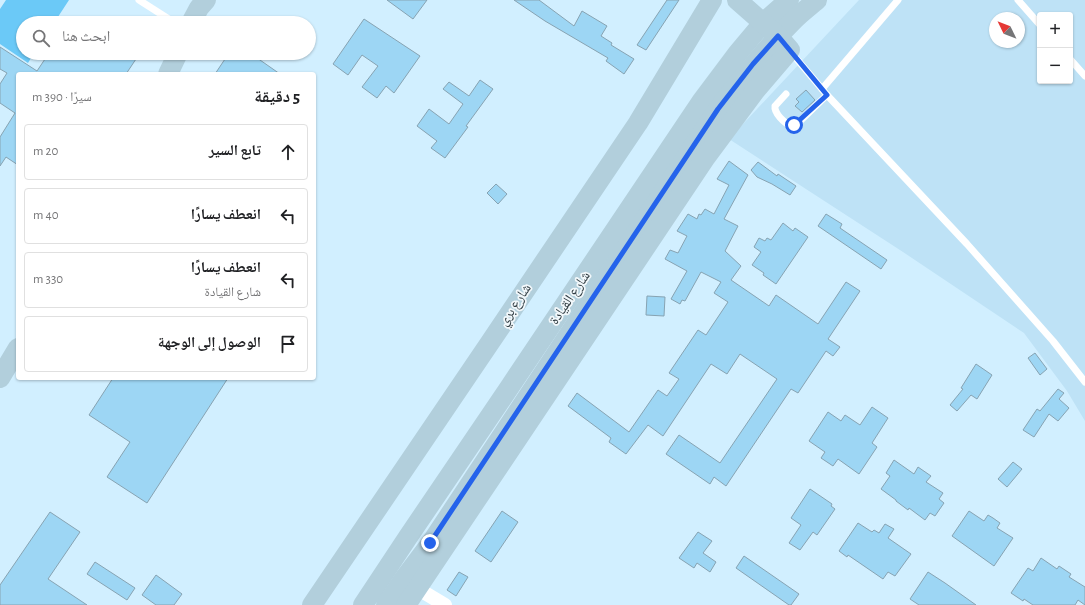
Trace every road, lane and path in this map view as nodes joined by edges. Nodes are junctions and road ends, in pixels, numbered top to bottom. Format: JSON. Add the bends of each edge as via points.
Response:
{"nodes":[{"id":1,"x":139,"y":0,"type":"edge"},
{"id":2,"x":206,"y":0,"type":"edge"},
{"id":3,"x":712,"y":0,"type":"edge"},
{"id":4,"x":737,"y":0,"type":"edge"},
{"id":5,"x":789,"y":0,"type":"edge"},
{"id":6,"x":817,"y":0,"type":"edge"},
{"id":7,"x":898,"y":0,"type":"edge"},
{"id":8,"x":1018,"y":0,"type":"edge"},
{"id":9,"x":164,"y":16,"type":"edge"},
{"id":10,"x":195,"y":16,"type":"edge"},
{"id":11,"x":1037,"y":22,"type":"edge"},
{"id":12,"x":763,"y":23,"type":"junction"},
{"id":13,"x":784,"y":43,"type":"junction"},
{"id":14,"x":175,"y":60,"type":"edge"},
{"id":15,"x":1073,"y":62,"type":"edge"},
{"id":16,"x":169,"y":72,"type":"edge"},
{"id":17,"x":1085,"y":76,"type":"edge"},
{"id":18,"x":825,"y":92,"type":"junction"},
{"id":19,"x":786,"y":94,"type":"dead end"},
{"id":20,"x":16,"y":351,"type":"edge"},
{"id":21,"x":0,"y":378,"type":"edge"},
{"id":22,"x":1085,"y":382,"type":"edge"},
{"id":23,"x":409,"y":584,"type":"junction"},
{"id":24,"x":312,"y":605,"type":"edge"},
{"id":25,"x":363,"y":605,"type":"edge"},
{"id":26,"x":386,"y":605,"type":"edge"},
{"id":27,"x":406,"y":605,"type":"edge"},
{"id":28,"x":446,"y":605,"type":"edge"}],
"edges":[{"from":1,"to":9,"type":"lane"},
{"from":2,"to":10,"type":"main road"},
{"from":3,"to":24,"type":"main road","name":"شارع بري","via":[[638,123]]},
{"from":4,"to":12,"type":"main road"},
{"from":5,"to":12,"type":"main road","name":"شارع القيادة"},
{"from":6,"to":13,"type":"main road","name":"شارع القيادة","via":[[794,19]]},
{"from":7,"to":18,"type":"lane"},
{"from":8,"to":11,"type":"lane"},
{"from":12,"to":13,"type":"main road"},
{"from":12,"to":25,"type":"main road","name":"شارع القيادة","via":[[701,102]]},
{"from":13,"to":18,"type":"lane"},
{"from":13,"to":23,"type":"main road","name":"شارع القيادة","via":[[753,64],[718,109],[430,543]]},
{"from":14,"to":16,"type":"main road"},
{"from":15,"to":17,"type":"lane"},
{"from":18,"to":19,"type":"lane","via":[[797,124],[791,126],[774,108]]},
{"from":18,"to":22,"type":"lane","via":[[967,244],[1053,341]]},
{"from":20,"to":21,"type":"main road"},
{"from":23,"to":26,"type":"main road","name":"شارع القيادة"},
{"from":23,"to":27,"type":"main road","name":"شارع القيادة"},
{"from":23,"to":28,"type":"street"}]}
